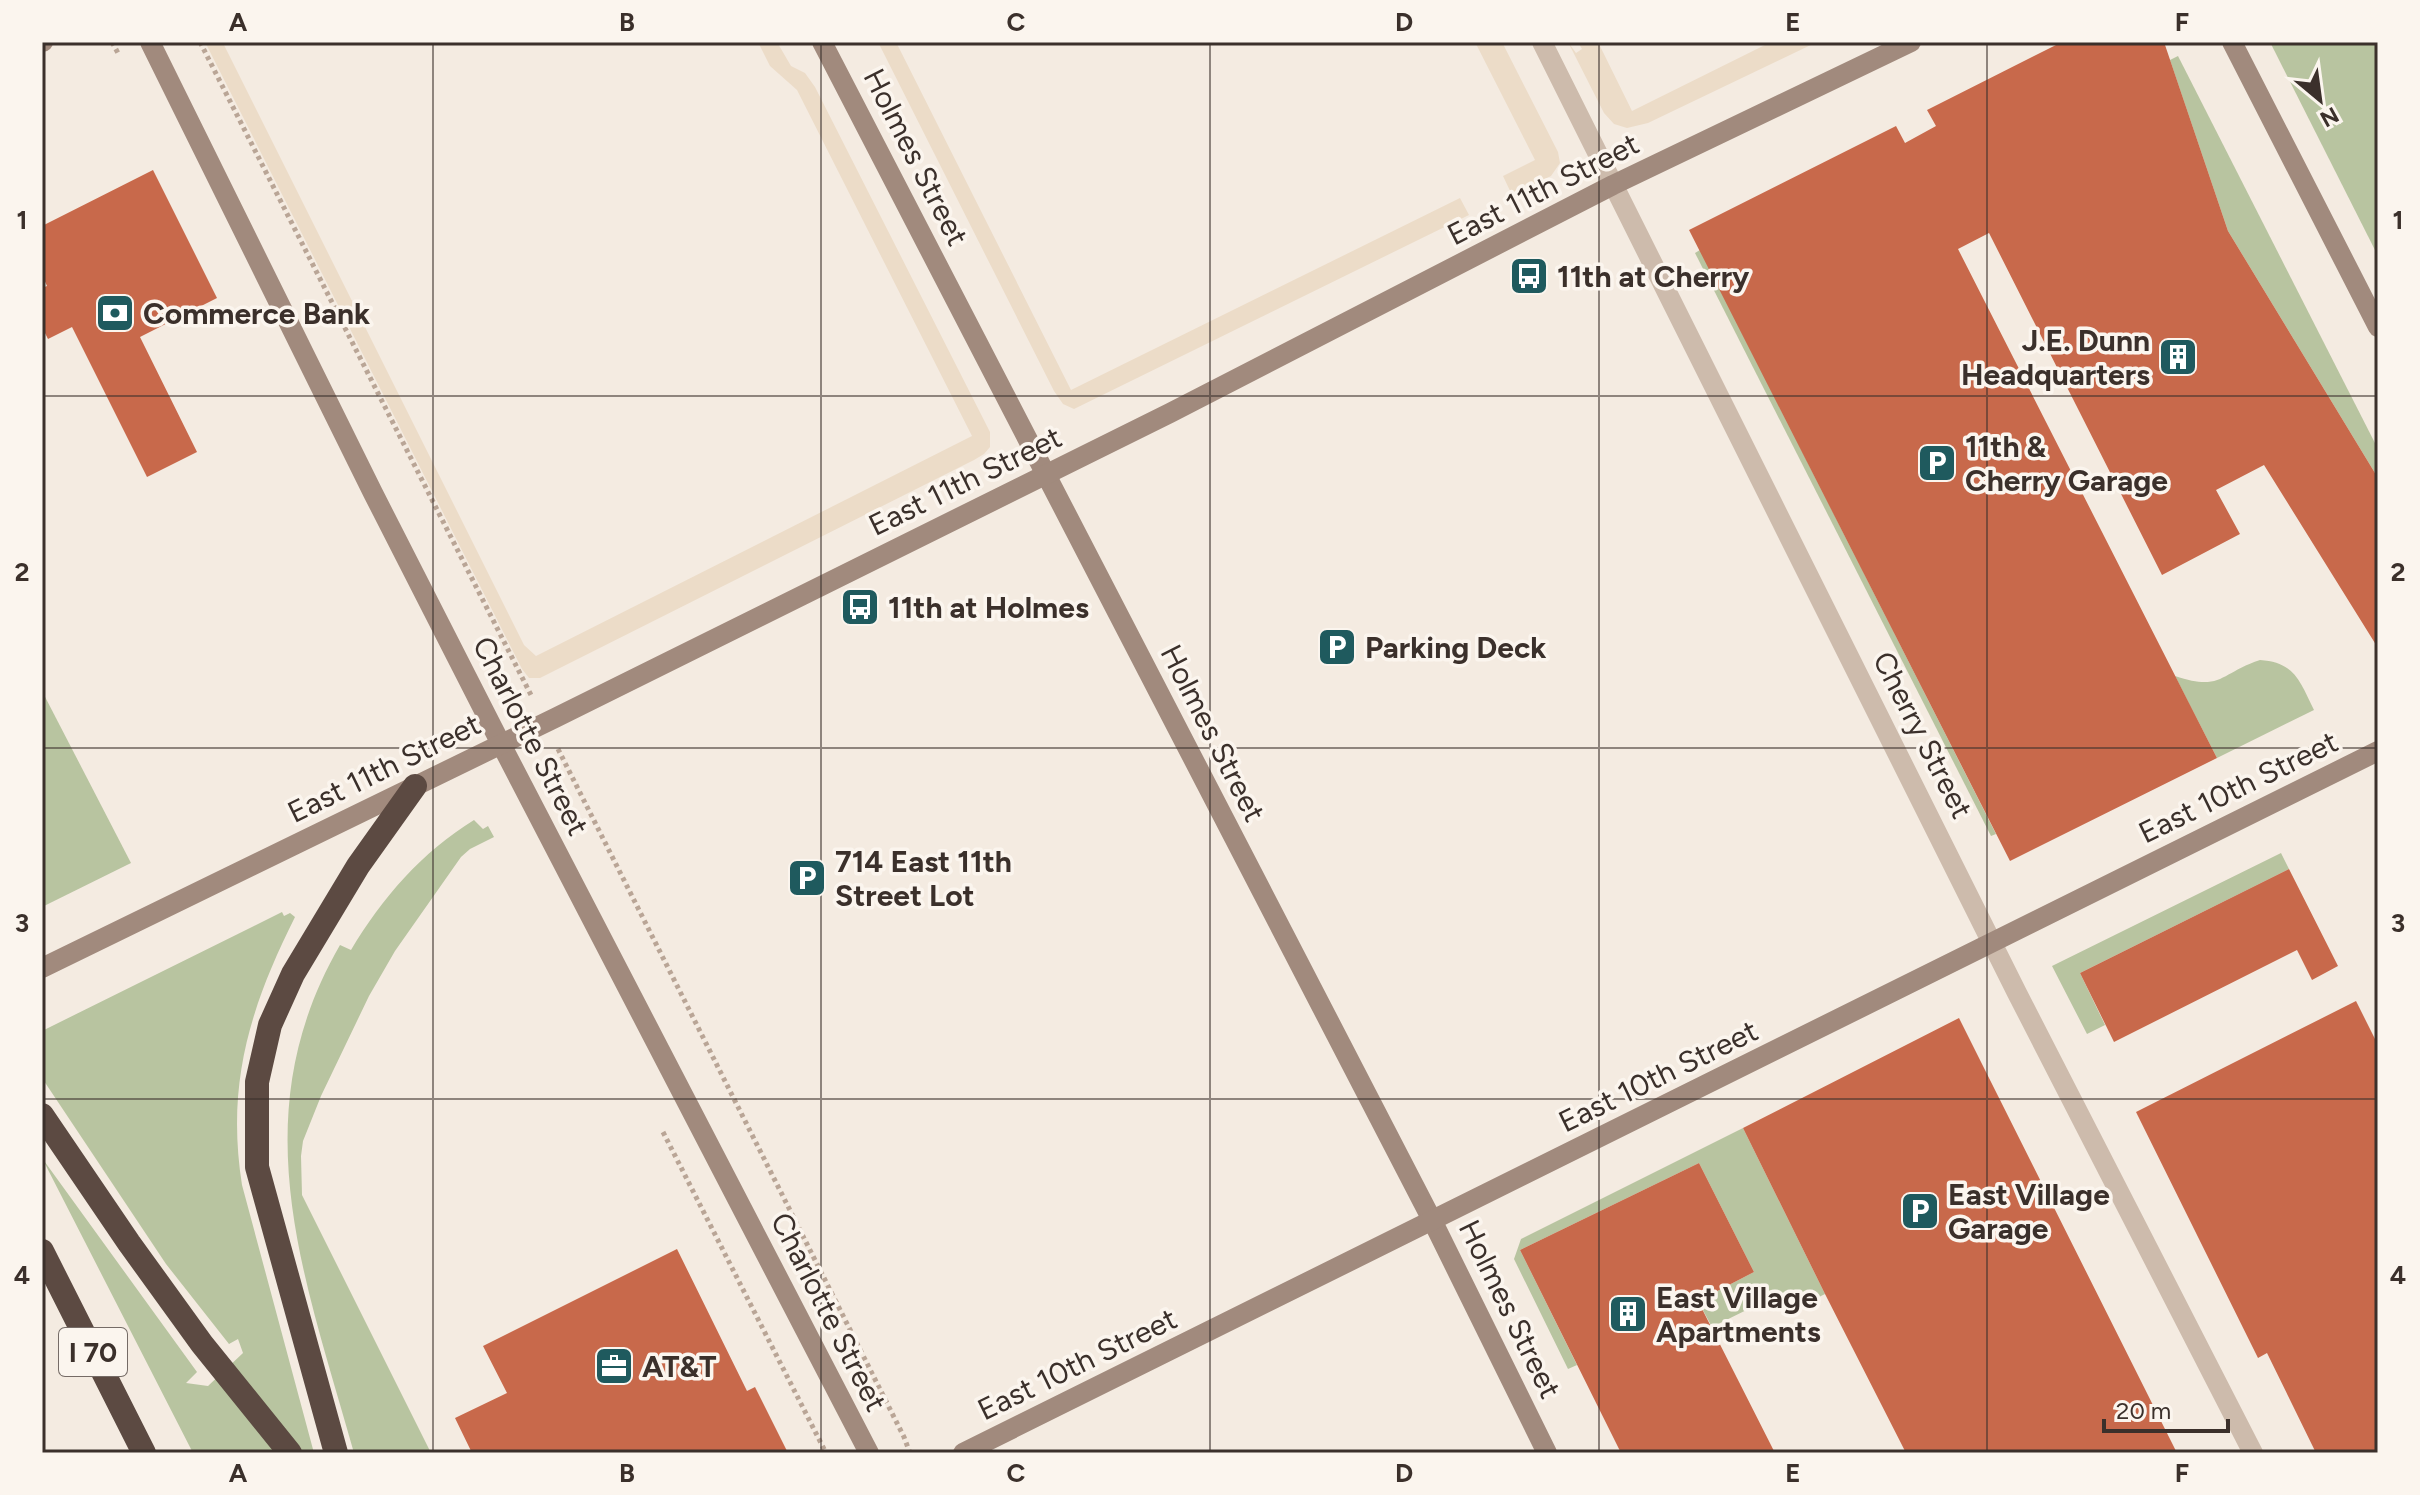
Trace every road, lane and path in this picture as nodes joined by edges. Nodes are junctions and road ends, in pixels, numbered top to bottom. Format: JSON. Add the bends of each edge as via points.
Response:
{"nodes":[{"id":1,"x":150,"y":42,"type":"edge"},
{"id":2,"x":822,"y":42,"type":"edge"},
{"id":3,"x":1542,"y":42,"type":"edge"},
{"id":4,"x":1911,"y":42,"type":"edge"},
{"id":5,"x":2232,"y":42,"type":"edge"},
{"id":6,"x":1613,"y":185,"type":"junction"},
{"id":7,"x":2378,"y":327,"type":"edge"},
{"id":8,"x":1046,"y":475,"type":"junction"},
{"id":9,"x":501,"y":744,"type":"junction"},
{"id":10,"x":2378,"y":751,"type":"edge"},
{"id":11,"x":415,"y":786,"type":"junction"},
{"id":12,"x":1992,"y":942,"type":"junction"},
{"id":13,"x":42,"y":968,"type":"edge"},
{"id":14,"x":47,"y":1124,"type":"edge"},
{"id":15,"x":1433,"y":1222,"type":"junction"},
{"id":16,"x":42,"y":1251,"type":"edge"},
{"id":17,"x":144,"y":1453,"type":"edge"},
{"id":18,"x":290,"y":1453,"type":"edge"},
{"id":19,"x":336,"y":1453,"type":"edge"},
{"id":20,"x":869,"y":1453,"type":"edge"},
{"id":21,"x":963,"y":1453,"type":"edge"},
{"id":22,"x":1547,"y":1453,"type":"edge"},
{"id":23,"x":2253,"y":1453,"type":"edge"}],
"edges":[{"from":1,"to":9,"type":"main road","name":"Charlotte Street"},
{"from":2,"to":8,"type":"main road","name":"Holmes Street"},
{"from":3,"to":6,"type":"street","name":"Cherry Street"},
{"from":4,"to":6,"type":"main road","name":"East 11th Street"},
{"from":5,"to":7,"type":"main road"},
{"from":6,"to":8,"type":"main road","name":"East 11th Street"},
{"from":6,"to":12,"type":"street","name":"Cherry Street"},
{"from":8,"to":9,"type":"main road","name":"East 11th Street"},
{"from":8,"to":15,"type":"main road","name":"Holmes Street"},
{"from":9,"to":11,"type":"main road","name":"East 11th Street"},
{"from":9,"to":20,"type":"main road","name":"Charlotte Street"},
{"from":10,"to":12,"type":"main road","name":"East 10th Street"},
{"from":11,"to":13,"type":"main road","name":"East 11th Street"},
{"from":11,"to":19,"type":"highway","via":[[358,866],[293,974],[270,1025],[257,1082],[257,1167]]},
{"from":12,"to":15,"type":"main road","name":"East 10th Street"},
{"from":12,"to":23,"type":"street","name":"Cherry Street"},
{"from":14,"to":18,"type":"highway","via":[[202,1344]]},
{"from":15,"to":21,"type":"main road","name":"East 10th Street"},
{"from":15,"to":22,"type":"main road","name":"Holmes Street"},
{"from":16,"to":17,"type":"highway","number":"I 70"}]}
